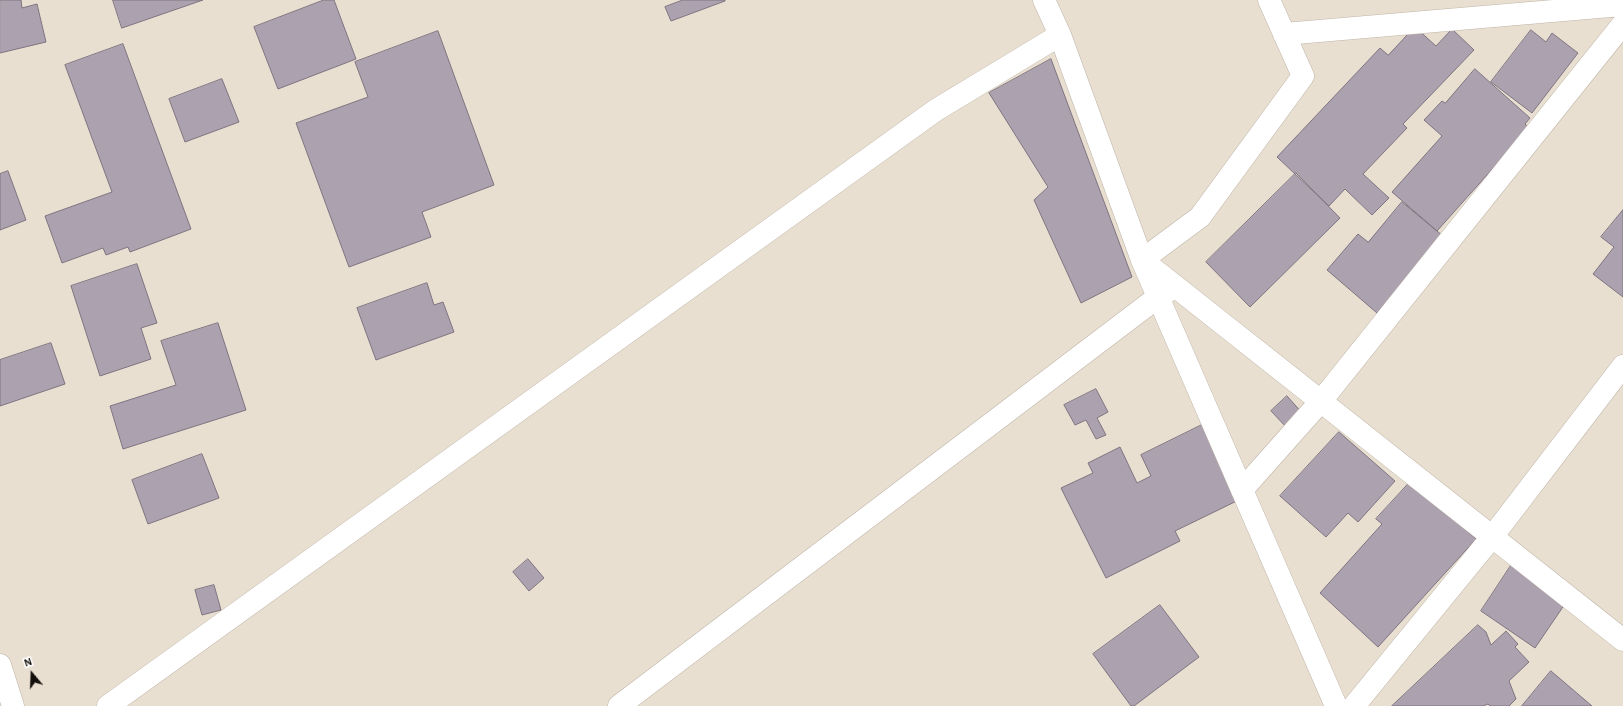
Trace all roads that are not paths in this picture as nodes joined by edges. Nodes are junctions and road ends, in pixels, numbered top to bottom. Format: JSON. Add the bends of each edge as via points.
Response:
{"nodes":[{"id":1,"x":1044,"y":0,"type":"edge"},
{"id":2,"x":1269,"y":0,"type":"edge"},
{"id":3,"x":1623,"y":5,"type":"edge"},
{"id":4,"x":1623,"y":24,"type":"edge"},
{"id":5,"x":1284,"y":34,"type":"junction"},
{"id":6,"x":1060,"y":35,"type":"junction"},
{"id":7,"x":1142,"y":260,"type":"junction"},
{"id":8,"x":1167,"y":292,"type":"junction"},
{"id":9,"x":1623,"y":366,"type":"edge"},
{"id":10,"x":1321,"y":401,"type":"junction"},
{"id":11,"x":1242,"y":490,"type":"junction"},
{"id":12,"x":1492,"y":537,"type":"junction"},
{"id":13,"x":1623,"y":640,"type":"edge"},
{"id":14,"x":0,"y":665,"type":"edge"},
{"id":15,"x":13,"y":706,"type":"edge"},
{"id":16,"x":108,"y":706,"type":"edge"},
{"id":17,"x":619,"y":706,"type":"edge"},
{"id":18,"x":1336,"y":706,"type":"edge"},
{"id":19,"x":1354,"y":706,"type":"edge"}],
"edges":[{"from":1,"to":6,"type":"street"},
{"from":2,"to":5,"type":"street"},
{"from":3,"to":5,"type":"street"},
{"from":4,"to":10,"type":"street"},
{"from":5,"to":7,"type":"street","via":[[1303,76],[1200,217]]},
{"from":6,"to":7,"type":"street"},
{"from":6,"to":16,"type":"street","via":[[936,110]]},
{"from":7,"to":8,"type":"street"},
{"from":8,"to":10,"type":"street"},
{"from":8,"to":11,"type":"street"},
{"from":8,"to":17,"type":"street"},
{"from":9,"to":12,"type":"street"},
{"from":10,"to":11,"type":"street"},
{"from":10,"to":12,"type":"street"},
{"from":11,"to":18,"type":"street"},
{"from":12,"to":13,"type":"street"},
{"from":12,"to":19,"type":"street"},
{"from":14,"to":15,"type":"street"}]}
